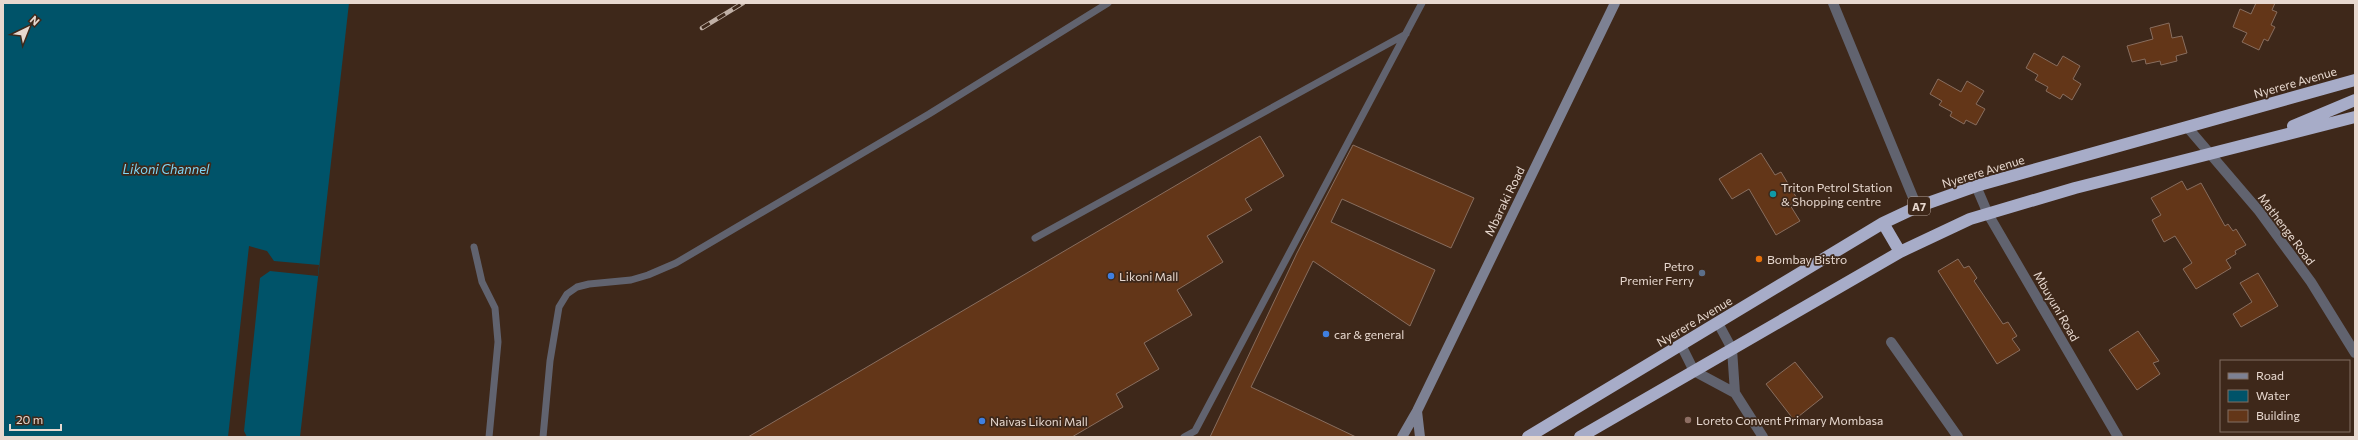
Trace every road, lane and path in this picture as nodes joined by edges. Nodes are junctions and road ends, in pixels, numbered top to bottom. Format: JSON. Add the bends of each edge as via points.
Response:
{"nodes":[{"id":1,"x":1108,"y":3,"type":"edge"},
{"id":2,"x":1422,"y":3,"type":"edge"},
{"id":3,"x":1615,"y":3,"type":"edge"},
{"id":4,"x":1833,"y":3,"type":"edge"},
{"id":5,"x":1406,"y":34,"type":"junction"},
{"id":6,"x":2355,"y":80,"type":"edge"},
{"id":7,"x":2355,"y":100,"type":"edge"},
{"id":8,"x":2355,"y":117,"type":"edge"},
{"id":9,"x":2188,"y":128,"type":"junction"},
{"id":10,"x":2253,"y":143,"type":"junction"},
{"id":11,"x":2210,"y":154,"type":"junction"},
{"id":12,"x":1976,"y":186,"type":"junction"},
{"id":13,"x":1917,"y":207,"type":"junction"},
{"id":14,"x":1988,"y":214,"type":"junction"},
{"id":15,"x":1883,"y":224,"type":"junction"},
{"id":16,"x":1035,"y":238,"type":"dead end"},
{"id":17,"x":474,"y":247,"type":"dead end"},
{"id":18,"x":1900,"y":252,"type":"junction"},
{"id":19,"x":1718,"y":323,"type":"junction"},
{"id":20,"x":1891,"y":342,"type":"dead end"},
{"id":21,"x":1681,"y":345,"type":"junction"},
{"id":22,"x":1732,"y":349,"type":"junction"},
{"id":23,"x":2355,"y":353,"type":"edge"},
{"id":24,"x":1694,"y":371,"type":"junction"},
{"id":25,"x":1735,"y":393,"type":"junction"},
{"id":26,"x":1417,"y":411,"type":"junction"},
{"id":27,"x":489,"y":437,"type":"edge"},
{"id":28,"x":543,"y":437,"type":"edge"},
{"id":29,"x":1184,"y":437,"type":"edge"},
{"id":30,"x":1402,"y":437,"type":"edge"},
{"id":31,"x":1420,"y":437,"type":"edge"},
{"id":32,"x":1528,"y":437,"type":"edge"},
{"id":33,"x":1580,"y":437,"type":"edge"},
{"id":34,"x":1763,"y":437,"type":"edge"},
{"id":35,"x":1958,"y":437,"type":"edge"},
{"id":36,"x":2118,"y":437,"type":"edge"}],
"edges":[{"from":1,"to":28,"type":"lane","via":[[929,114],[676,263],[632,280],[589,284],[567,294],[558,307]]},
{"from":2,"to":5,"type":"lane"},
{"from":3,"to":26,"type":"main road","name":"Mbaraki Road"},
{"from":4,"to":13,"type":"street"},
{"from":5,"to":16,"type":"lane"},
{"from":5,"to":29,"type":"lane","via":[[1195,431]]},
{"from":6,"to":9,"type":"highway","name":"Nyerere Avenue","number":"A7"},
{"from":7,"to":10,"type":"highway"},
{"from":8,"to":10,"type":"highway"},
{"from":9,"to":11,"type":"street","name":"Mathenge Road"},
{"from":9,"to":12,"type":"highway","name":"Nyerere Avenue","number":"A7"},
{"from":10,"to":11,"type":"highway"},
{"from":11,"to":14,"type":"highway","via":[[2075,188]]},
{"from":11,"to":23,"type":"street","name":"Mathenge Road","via":[[2259,211],[2311,282]]},
{"from":12,"to":13,"type":"highway","name":"Nyerere Avenue","number":"A7"},
{"from":12,"to":14,"type":"street","name":"Mbuyuni Road"},
{"from":13,"to":15,"type":"highway","name":"Nyerere Avenue","number":"A7"},
{"from":14,"to":18,"type":"highway","via":[[1948,228]]},
{"from":14,"to":36,"type":"street","name":"Mbuyuni Road"},
{"from":15,"to":18,"type":"highway"},
{"from":15,"to":19,"type":"highway","name":"Nyerere Avenue","number":"A7"},
{"from":17,"to":27,"type":"lane","via":[[482,282],[495,308],[498,342]]},
{"from":18,"to":22,"type":"highway"},
{"from":19,"to":21,"type":"highway","name":"Nyerere Avenue","number":"A7"},
{"from":19,"to":22,"type":"street"},
{"from":20,"to":35,"type":"street"},
{"from":21,"to":24,"type":"street"},
{"from":21,"to":32,"type":"highway","name":"Nyerere Avenue","number":"A7"},
{"from":22,"to":24,"type":"highway"},
{"from":22,"to":25,"type":"street"},
{"from":24,"to":25,"type":"street"},
{"from":24,"to":33,"type":"highway"},
{"from":25,"to":34,"type":"street"},
{"from":26,"to":30,"type":"main road","name":"Mbaraki Road"},
{"from":26,"to":31,"type":"main road"}]}
